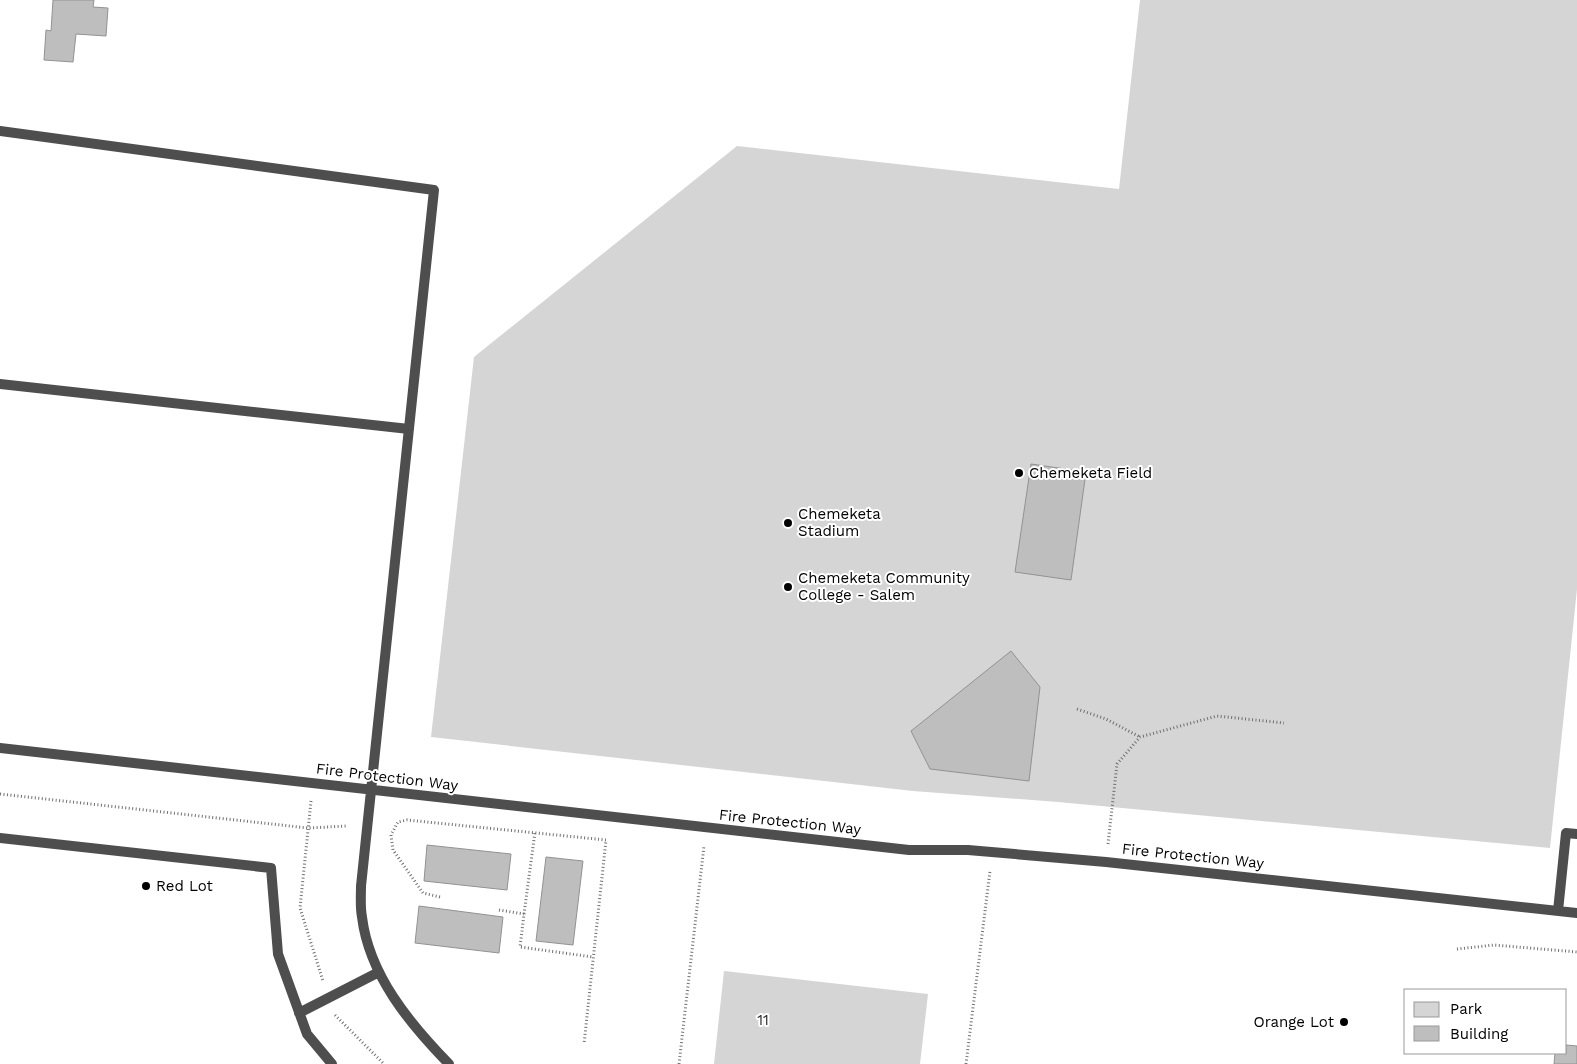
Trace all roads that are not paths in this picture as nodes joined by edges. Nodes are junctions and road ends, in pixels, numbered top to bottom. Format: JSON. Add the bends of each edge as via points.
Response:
{"nodes":[{"id":1,"x":0,"y":131,"type":"edge"},
{"id":2,"x":0,"y":384,"type":"edge"},
{"id":3,"x":409,"y":429,"type":"junction"},
{"id":4,"x":0,"y":748,"type":"edge"},
{"id":5,"x":372,"y":791,"type":"junction"},
{"id":6,"x":1577,"y":834,"type":"edge"},
{"id":7,"x":0,"y":838,"type":"edge"},
{"id":8,"x":1558,"y":911,"type":"junction"},
{"id":9,"x":1577,"y":913,"type":"edge"},
{"id":10,"x":379,"y":972,"type":"junction"},
{"id":11,"x":299,"y":1013,"type":"junction"},
{"id":12,"x":332,"y":1064,"type":"edge"},
{"id":13,"x":449,"y":1064,"type":"edge"}],
"edges":[{"from":1,"to":3,"type":"lane","via":[[434,190]]},
{"from":2,"to":3,"type":"lane"},
{"from":3,"to":5,"type":"lane"},
{"from":4,"to":5,"type":"lane","name":"Fire Protection Way"},
{"from":5,"to":8,"type":"lane","name":"Fire Protection Way","via":[[909,850],[992,851]]},
{"from":5,"to":10,"type":"lane","via":[[361,886],[362,918]]},
{"from":6,"to":8,"type":"lane","via":[[1566,833]]},
{"from":7,"to":11,"type":"lane","via":[[271,868],[278,954]]},
{"from":8,"to":9,"type":"lane","name":"Fire Protection Way"},
{"from":10,"to":11,"type":"lane"},
{"from":10,"to":13,"type":"lane","via":[[398,1004]]},
{"from":11,"to":12,"type":"lane","via":[[307,1034]]}]}
